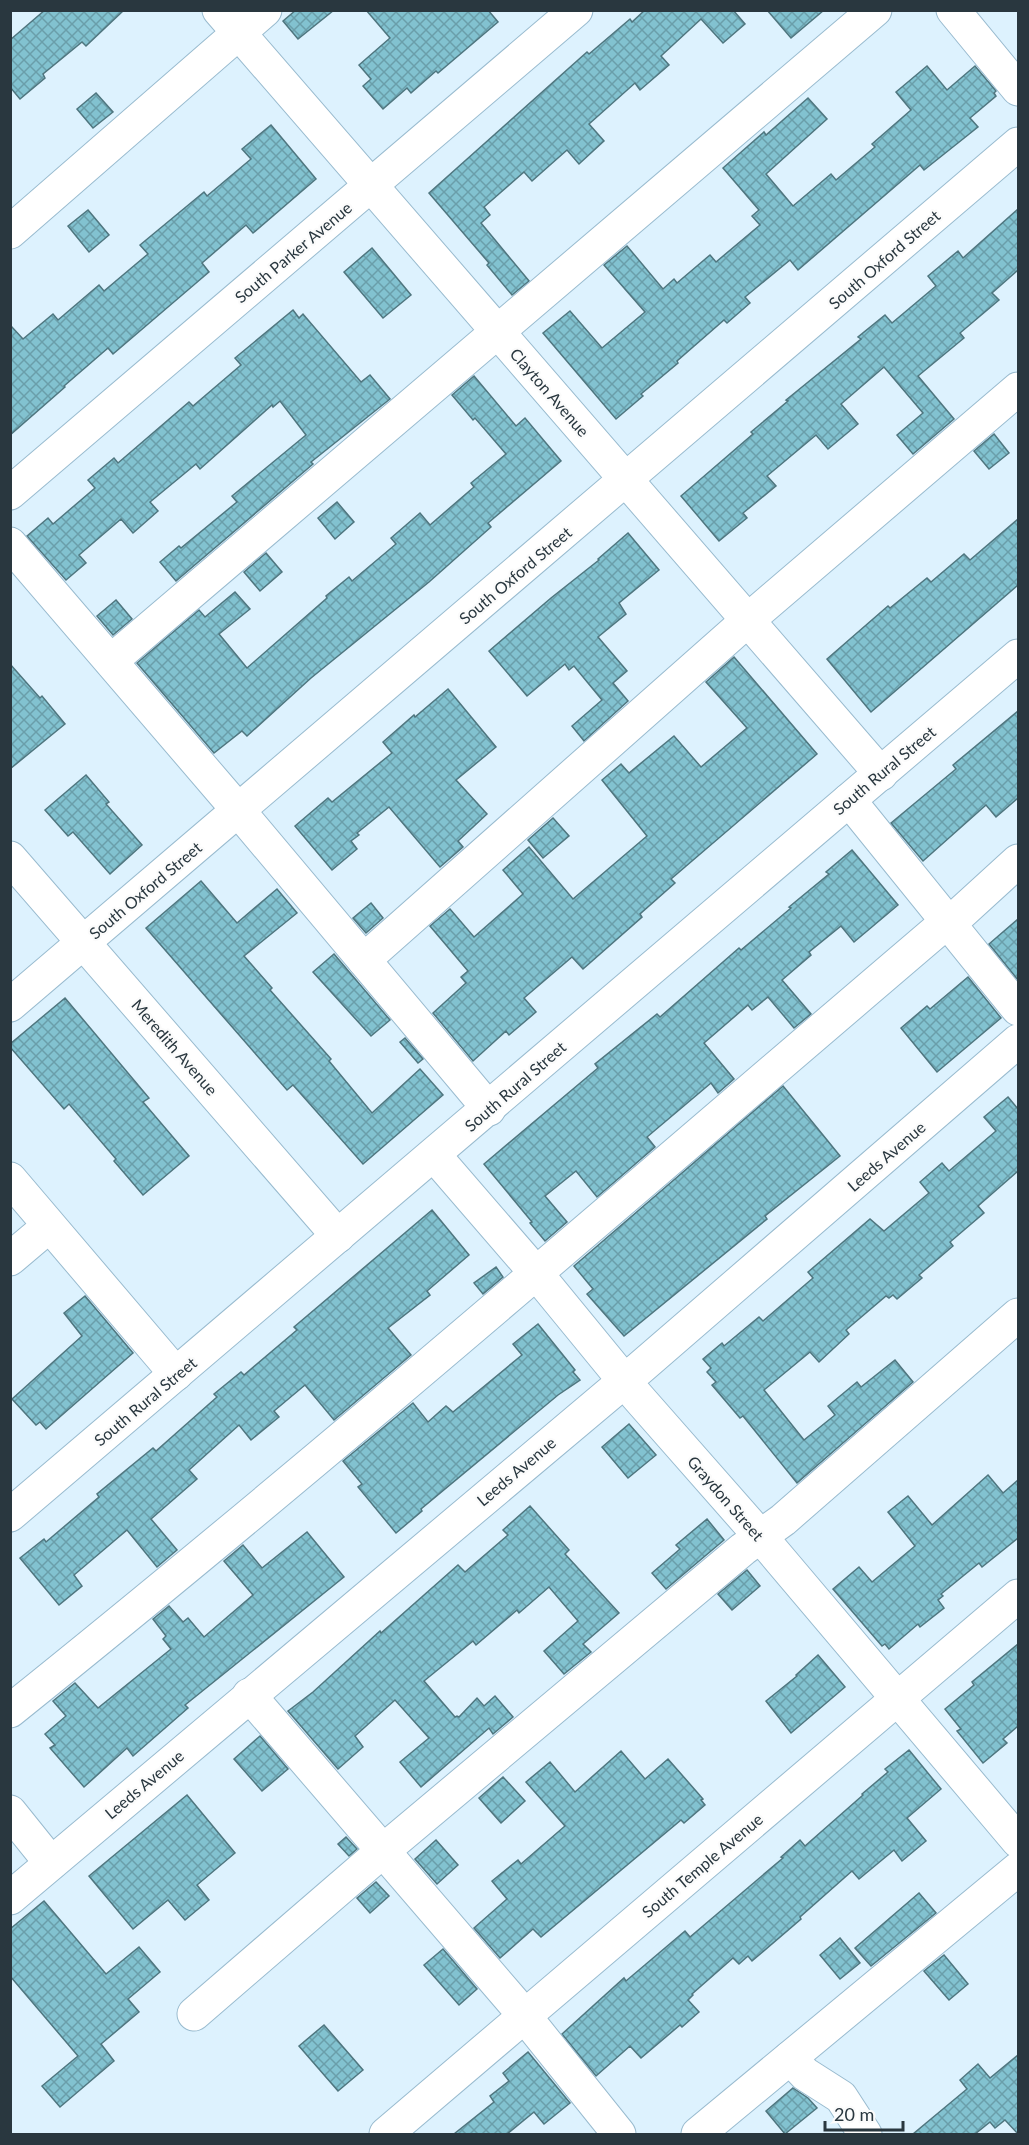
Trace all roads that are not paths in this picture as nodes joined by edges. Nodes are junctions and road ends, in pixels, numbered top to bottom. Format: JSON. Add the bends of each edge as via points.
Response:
{"nodes":[{"id":1,"x":265,"y":10,"type":"edge"},
{"id":2,"x":576,"y":10,"type":"edge"},
{"id":3,"x":875,"y":10,"type":"edge"},
{"id":4,"x":953,"y":10,"type":"edge"},
{"id":5,"x":229,"y":22,"type":"edge"},
{"id":6,"x":1018,"y":89,"type":"edge"},
{"id":7,"x":1018,"y":144,"type":"edge"},
{"id":8,"x":371,"y":186,"type":"junction"},
{"id":9,"x":10,"y":232,"type":"edge"},
{"id":10,"x":498,"y":332,"type":"junction"},
{"id":11,"x":1018,"y":389,"type":"edge"},
{"id":12,"x":627,"y":480,"type":"junction"},
{"id":13,"x":10,"y":493,"type":"edge"},
{"id":14,"x":10,"y":544,"type":"edge"},
{"id":15,"x":748,"y":620,"type":"junction"},
{"id":16,"x":1018,"y":656,"type":"edge"},
{"id":17,"x":111,"y":661,"type":"junction"},
{"id":18,"x":881,"y":774,"type":"junction"},
{"id":19,"x":849,"y":800,"type":"junction"},
{"id":20,"x":238,"y":811,"type":"junction"},
{"id":21,"x":10,"y":858,"type":"edge"},
{"id":22,"x":1018,"y":861,"type":"edge"},
{"id":23,"x":948,"y":921,"type":"junction"},
{"id":24,"x":84,"y":942,"type":"junction"},
{"id":25,"x":364,"y":960,"type":"junction"},
{"id":26,"x":10,"y":1005,"type":"edge"},
{"id":27,"x":1018,"y":1009,"type":"edge"},
{"id":28,"x":1018,"y":1041,"type":"edge"},
{"id":29,"x":489,"y":1109,"type":"junction"},
{"id":30,"x":434,"y":1155,"type":"junction"},
{"id":31,"x":10,"y":1179,"type":"edge"},
{"id":32,"x":50,"y":1226,"type":"junction"},
{"id":33,"x":338,"y":1236,"type":"junction"},
{"id":34,"x":10,"y":1259,"type":"edge"},
{"id":35,"x":536,"y":1273,"type":"junction"},
{"id":36,"x":1018,"y":1315,"type":"edge"},
{"id":37,"x":176,"y":1374,"type":"junction"},
{"id":38,"x":624,"y":1381,"type":"junction"},
{"id":39,"x":10,"y":1515,"type":"edge"},
{"id":40,"x":760,"y":1536,"type":"junction"},
{"id":41,"x":1018,"y":1596,"type":"edge"},
{"id":42,"x":249,"y":1695,"type":"junction"},
{"id":43,"x":898,"y":1699,"type":"junction"},
{"id":44,"x":10,"y":1712,"type":"edge"},
{"id":45,"x":10,"y":1812,"type":"edge"},
{"id":46,"x":1018,"y":1840,"type":"edge"},
{"id":47,"x":384,"y":1850,"type":"junction"},
{"id":48,"x":51,"y":1863,"type":"junction"},
{"id":49,"x":1018,"y":1869,"type":"edge"},
{"id":50,"x":10,"y":1898,"type":"edge"},
{"id":51,"x":194,"y":2014,"type":"dead end"},
{"id":52,"x":525,"y":2016,"type":"junction"},
{"id":53,"x":790,"y":2058,"type":"junction"},
{"id":54,"x":386,"y":2134,"type":"edge"},
{"id":55,"x":619,"y":2134,"type":"edge"},
{"id":56,"x":698,"y":2134,"type":"edge"},
{"id":57,"x":865,"y":2134,"type":"edge"}],
"edges":[{"from":1,"to":5,"type":"street"},
{"from":2,"to":8,"type":"street","name":"South Parker Avenue"},
{"from":3,"to":10,"type":"street"},
{"from":4,"to":6,"type":"street"},
{"from":5,"to":8,"type":"street","name":"Clayton Avenue"},
{"from":5,"to":9,"type":"street"},
{"from":7,"to":12,"type":"street","name":"South Oxford Street"},
{"from":8,"to":10,"type":"street","name":"Clayton Avenue"},
{"from":8,"to":13,"type":"street","name":"South Parker Avenue"},
{"from":10,"to":12,"type":"street","name":"Clayton Avenue"},
{"from":10,"to":17,"type":"street"},
{"from":11,"to":15,"type":"street"},
{"from":12,"to":15,"type":"street","name":"Clayton Avenue"},
{"from":12,"to":20,"type":"street","name":"South Oxford Street"},
{"from":14,"to":17,"type":"street"},
{"from":15,"to":18,"type":"street","name":"Clayton Avenue"},
{"from":15,"to":25,"type":"street"},
{"from":16,"to":18,"type":"street","name":"South Rural Street"},
{"from":17,"to":20,"type":"street"},
{"from":18,"to":19,"type":"street","name":"South Rural Street"},
{"from":19,"to":23,"type":"street"},
{"from":19,"to":29,"type":"street","name":"South Rural Street"},
{"from":20,"to":24,"type":"street","name":"South Oxford Street"},
{"from":20,"to":25,"type":"street"},
{"from":21,"to":24,"type":"street","name":"Meredith Avenue"},
{"from":22,"to":23,"type":"street"},
{"from":23,"to":27,"type":"street"},
{"from":23,"to":35,"type":"street"},
{"from":24,"to":26,"type":"street","name":"South Oxford Street"},
{"from":24,"to":33,"type":"street","name":"Meredith Avenue"},
{"from":25,"to":29,"type":"street"},
{"from":28,"to":38,"type":"street","name":"Leeds Avenue"},
{"from":29,"to":30,"type":"street","name":"South Rural Street"},
{"from":30,"to":33,"type":"street","name":"South Rural Street"},
{"from":30,"to":35,"type":"street","name":"Graydon Street"},
{"from":31,"to":32,"type":"street"},
{"from":32,"to":34,"type":"street"},
{"from":32,"to":37,"type":"street"},
{"from":33,"to":37,"type":"street","name":"South Rural Street"},
{"from":35,"to":38,"type":"street","name":"Graydon Street"},
{"from":35,"to":44,"type":"street"},
{"from":36,"to":40,"type":"street"},
{"from":37,"to":39,"type":"street","name":"South Rural Street"},
{"from":38,"to":40,"type":"street","name":"Graydon Street"},
{"from":38,"to":42,"type":"street","name":"Leeds Avenue"},
{"from":40,"to":43,"type":"street","name":"Graydon Street"},
{"from":40,"to":47,"type":"street"},
{"from":41,"to":43,"type":"street","name":"South Temple Avenue"},
{"from":42,"to":47,"type":"street"},
{"from":42,"to":48,"type":"street","name":"Leeds Avenue"},
{"from":43,"to":46,"type":"street","name":"Graydon Street"},
{"from":43,"to":52,"type":"street","name":"South Temple Avenue"},
{"from":45,"to":48,"type":"street"},
{"from":47,"to":51,"type":"street"},
{"from":47,"to":52,"type":"street"},
{"from":48,"to":50,"type":"street","name":"Leeds Avenue"},
{"from":49,"to":53,"type":"street"},
{"from":52,"to":54,"type":"street","name":"South Temple Avenue"},
{"from":52,"to":55,"type":"street"},
{"from":53,"to":56,"type":"street"},
{"from":53,"to":57,"type":"street","via":[[805,2074],[841,2097]]}]}
